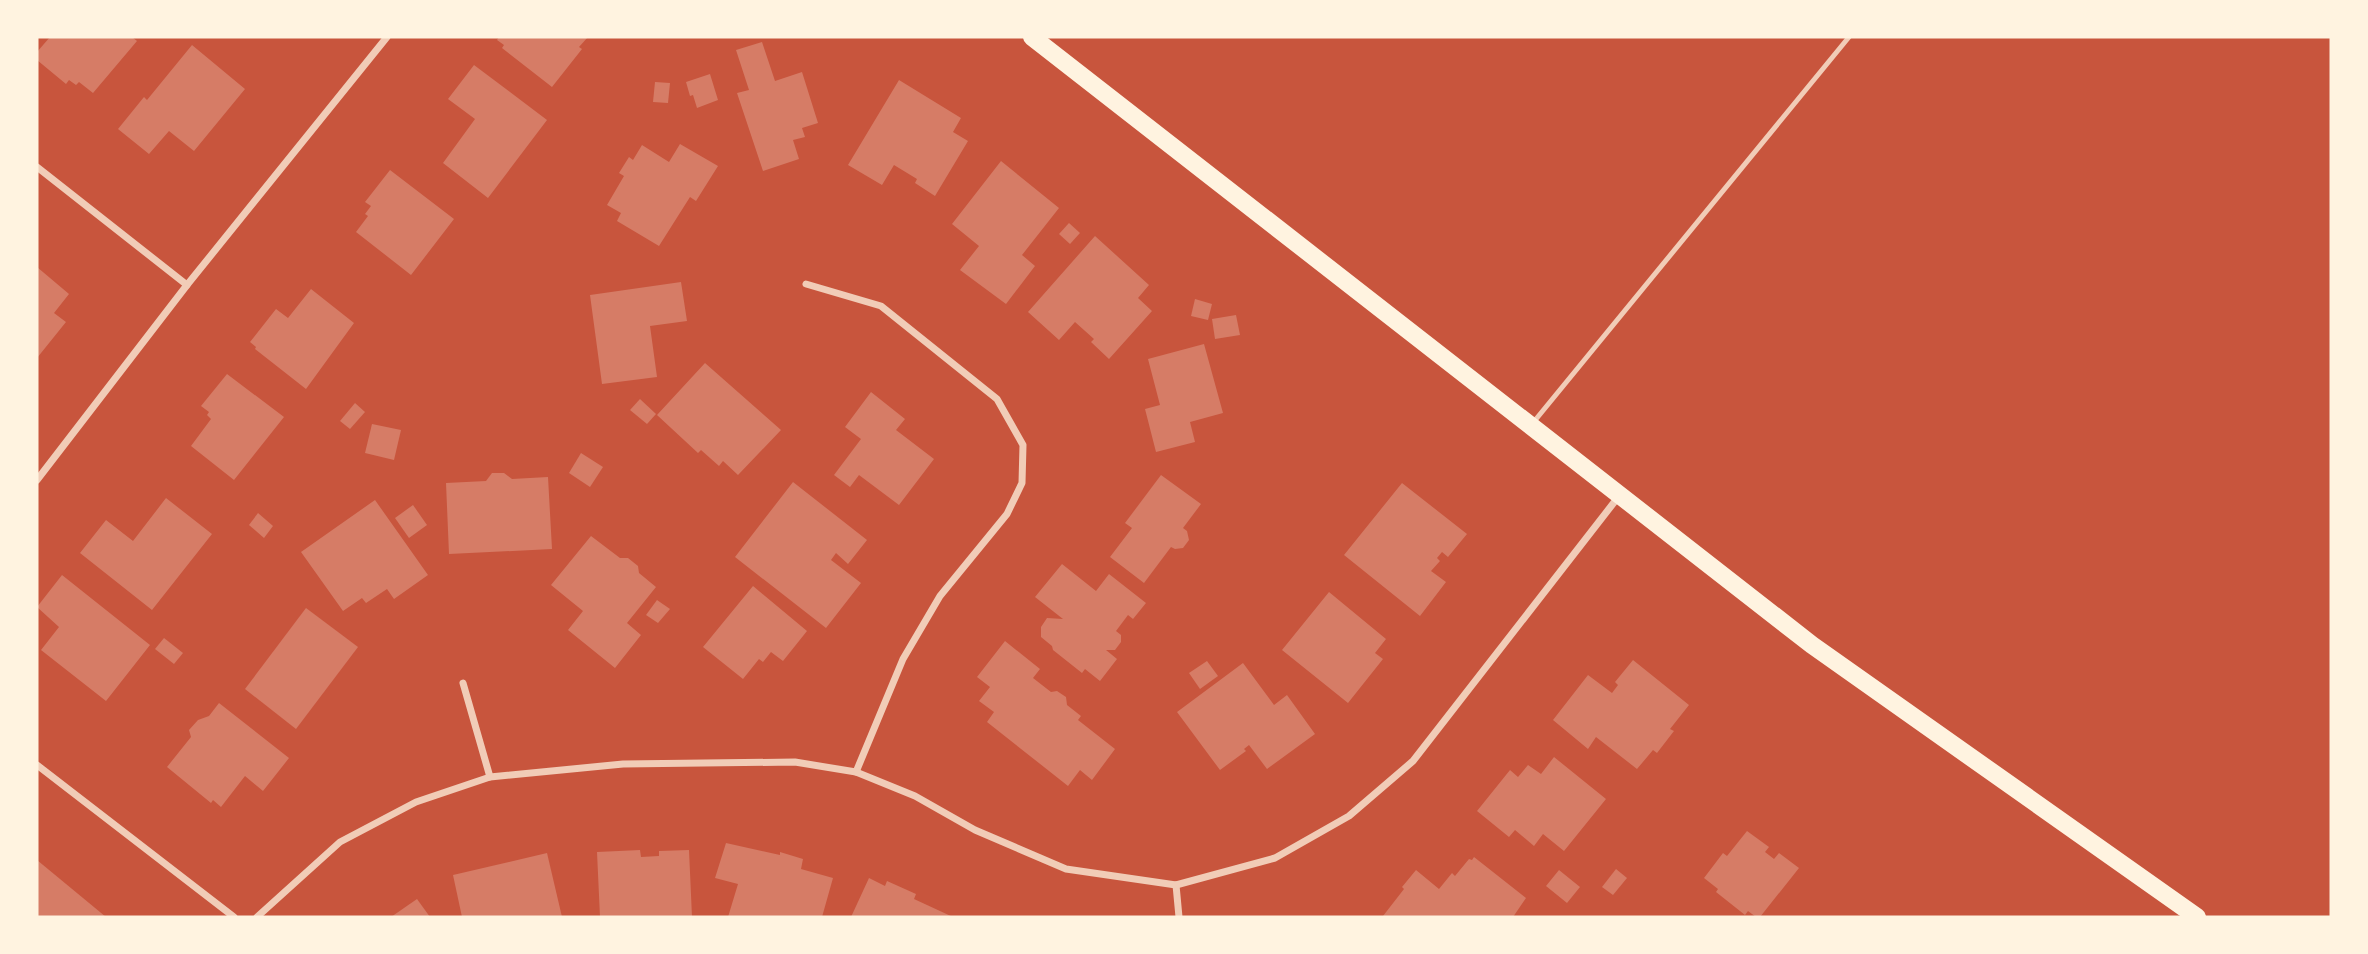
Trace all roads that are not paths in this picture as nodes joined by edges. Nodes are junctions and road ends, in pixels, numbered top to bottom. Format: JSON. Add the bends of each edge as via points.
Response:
{"nodes":[{"id":1,"x":387,"y":37,"type":"edge"},
{"id":2,"x":1032,"y":37,"type":"edge"},
{"id":3,"x":1849,"y":37,"type":"edge"},
{"id":4,"x":37,"y":167,"type":"edge"},
{"id":5,"x":806,"y":284,"type":"dead end"},
{"id":6,"x":187,"y":285,"type":"junction"},
{"id":7,"x":1530,"y":426,"type":"junction"},
{"id":8,"x":37,"y":480,"type":"edge"},
{"id":9,"x":1619,"y":496,"type":"junction"},
{"id":10,"x":463,"y":683,"type":"dead end"},
{"id":11,"x":37,"y":765,"type":"edge"},
{"id":12,"x":856,"y":772,"type":"junction"},
{"id":13,"x":489,"y":778,"type":"junction"},
{"id":14,"x":1176,"y":885,"type":"junction"},
{"id":15,"x":234,"y":917,"type":"edge"},
{"id":16,"x":257,"y":917,"type":"edge"},
{"id":17,"x":1179,"y":917,"type":"edge"},
{"id":18,"x":2196,"y":917,"type":"edge"}],
"edges":[{"from":1,"to":6,"type":"street"},
{"from":2,"to":7,"type":"main road"},
{"from":3,"to":7,"type":"lane"},
{"from":4,"to":6,"type":"street"},
{"from":5,"to":12,"type":"street","via":[[881,306],[997,399],[1023,445],[1022,482],[1007,514],[934,607],[903,659]]},
{"from":6,"to":8,"type":"street"},
{"from":7,"to":9,"type":"main road"},
{"from":9,"to":14,"type":"street","via":[[1413,761],[1349,816],[1275,858]]},
{"from":9,"to":18,"type":"main road","via":[[1812,645]]},
{"from":10,"to":13,"type":"street"},
{"from":11,"to":15,"type":"street"},
{"from":12,"to":13,"type":"street","via":[[795,762],[623,764]]},
{"from":12,"to":14,"type":"street","via":[[1066,869]]},
{"from":13,"to":16,"type":"street","via":[[416,802],[340,842]]},
{"from":14,"to":17,"type":"street"}]}
